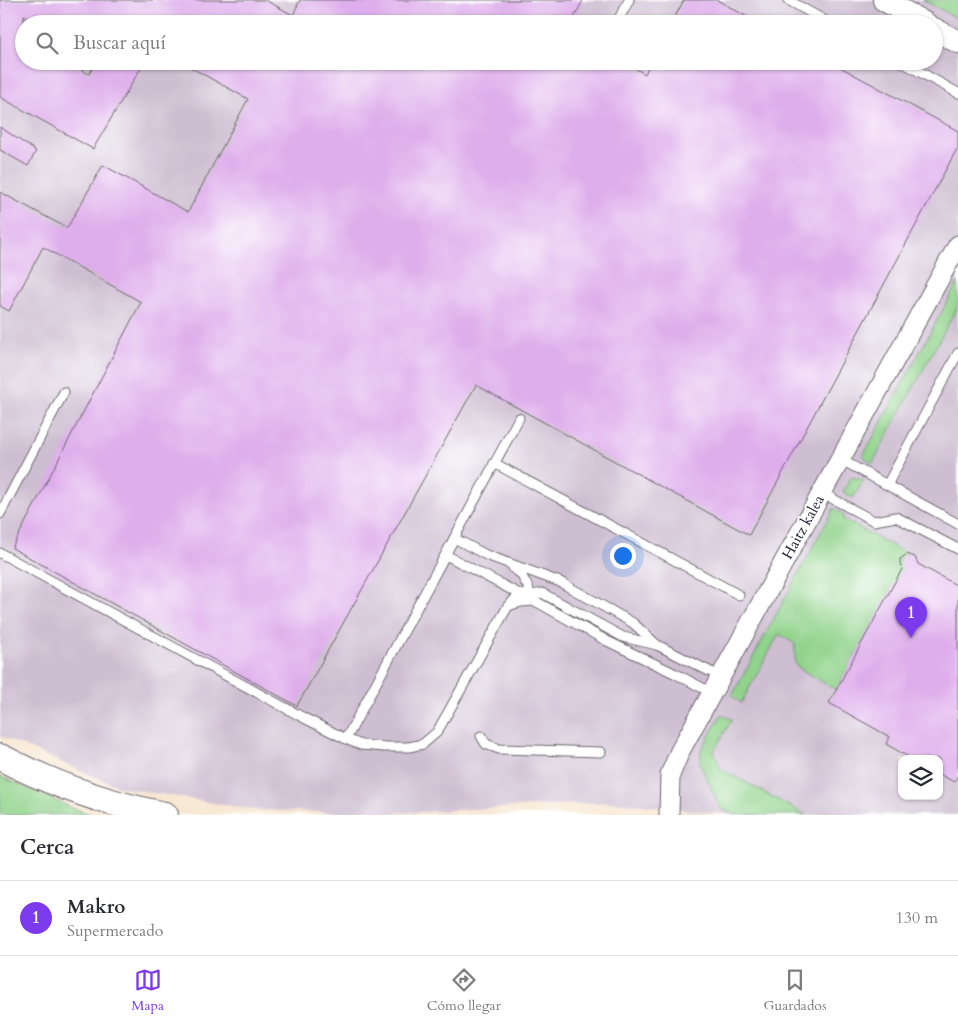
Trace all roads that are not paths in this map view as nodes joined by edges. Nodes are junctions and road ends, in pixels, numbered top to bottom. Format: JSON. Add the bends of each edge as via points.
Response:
{"nodes":[{"id":1,"x":629,"y":0,"type":"edge"},
{"id":2,"x":788,"y":0,"type":"edge"},
{"id":3,"x":884,"y":0,"type":"edge"},
{"id":4,"x":621,"y":15,"type":"edge"},
{"id":5,"x":815,"y":15,"type":"edge"},
{"id":6,"x":910,"y":15,"type":"edge"},
{"id":7,"x":943,"y":33,"type":"edge"},
{"id":8,"x":958,"y":42,"type":"edge"},
{"id":9,"x":916,"y":70,"type":"edge"},
{"id":10,"x":958,"y":93,"type":"edge"},
{"id":11,"x":958,"y":245,"type":"edge"},
{"id":12,"x":958,"y":353,"type":"edge"},
{"id":13,"x":64,"y":392,"type":"dead end"},
{"id":14,"x":519,"y":418,"type":"dead end"},
{"id":15,"x":840,"y":459,"type":"junction"},
{"id":16,"x":494,"y":463,"type":"junction"},
{"id":17,"x":887,"y":485,"type":"junction"},
{"id":18,"x":822,"y":493,"type":"junction"},
{"id":19,"x":0,"y":514,"type":"edge"},
{"id":20,"x":958,"y":523,"type":"edge"},
{"id":21,"x":454,"y":538,"type":"junction"},
{"id":22,"x":958,"y":550,"type":"edge"},
{"id":23,"x":0,"y":553,"type":"edge"},
{"id":24,"x":446,"y":554,"type":"junction"},
{"id":25,"x":505,"y":562,"type":"junction"},
{"id":26,"x":739,"y":595,"type":"dead end"},
{"id":27,"x":523,"y":599,"type":"junction"},
{"id":28,"x":656,"y":645,"type":"junction"},
{"id":29,"x":716,"y":685,"type":"junction"},
{"id":30,"x":481,"y":736,"type":"dead end"},
{"id":31,"x":346,"y":739,"type":"junction"},
{"id":32,"x":601,"y":752,"type":"dead end"},
{"id":33,"x":0,"y":757,"type":"edge"},
{"id":34,"x":165,"y":815,"type":"edge"},
{"id":35,"x":670,"y":815,"type":"edge"}],
"edges":[{"from":1,"to":4,"type":"lane"},
{"from":2,"to":5,"type":"lane"},
{"from":3,"to":6,"type":"street"},
{"from":7,"to":8,"type":"street"},
{"from":9,"to":10,"type":"lane"},
{"from":11,"to":15,"type":"street","name":"Haitz kalea"},
{"from":12,"to":17,"type":"lane"},
{"from":13,"to":19,"type":"lane"},
{"from":14,"to":16,"type":"lane"},
{"from":15,"to":17,"type":"lane"},
{"from":15,"to":18,"type":"street","name":"Haitz kalea"},
{"from":16,"to":21,"type":"lane"},
{"from":16,"to":26,"type":"lane"},
{"from":17,"to":20,"type":"lane"},
{"from":18,"to":22,"type":"lane","via":[[874,521],[896,517]]},
{"from":18,"to":29,"type":"street","name":"Haitz kalea"},
{"from":21,"to":24,"type":"lane"},
{"from":21,"to":25,"type":"lane"},
{"from":23,"to":31,"type":"lane"},
{"from":24,"to":27,"type":"lane"},
{"from":24,"to":31,"type":"lane"},
{"from":25,"to":27,"type":"lane","via":[[521,574],[529,589]]},
{"from":25,"to":28,"type":"lane","via":[[560,582],[633,623]]},
{"from":27,"to":28,"type":"lane","via":[[542,593],[623,637]]},
{"from":27,"to":29,"type":"lane","via":[[535,601],[676,674]]},
{"from":27,"to":31,"type":"lane","via":[[515,599],[508,606],[437,732],[423,744],[384,748]]},
{"from":28,"to":29,"type":"lane"},
{"from":29,"to":35,"type":"street","name":"Haitz kalea","via":[[670,775]]},
{"from":30,"to":32,"type":"lane","via":[[486,744],[499,748]]},
{"from":33,"to":34,"type":"main road","via":[[93,797]]}]}
